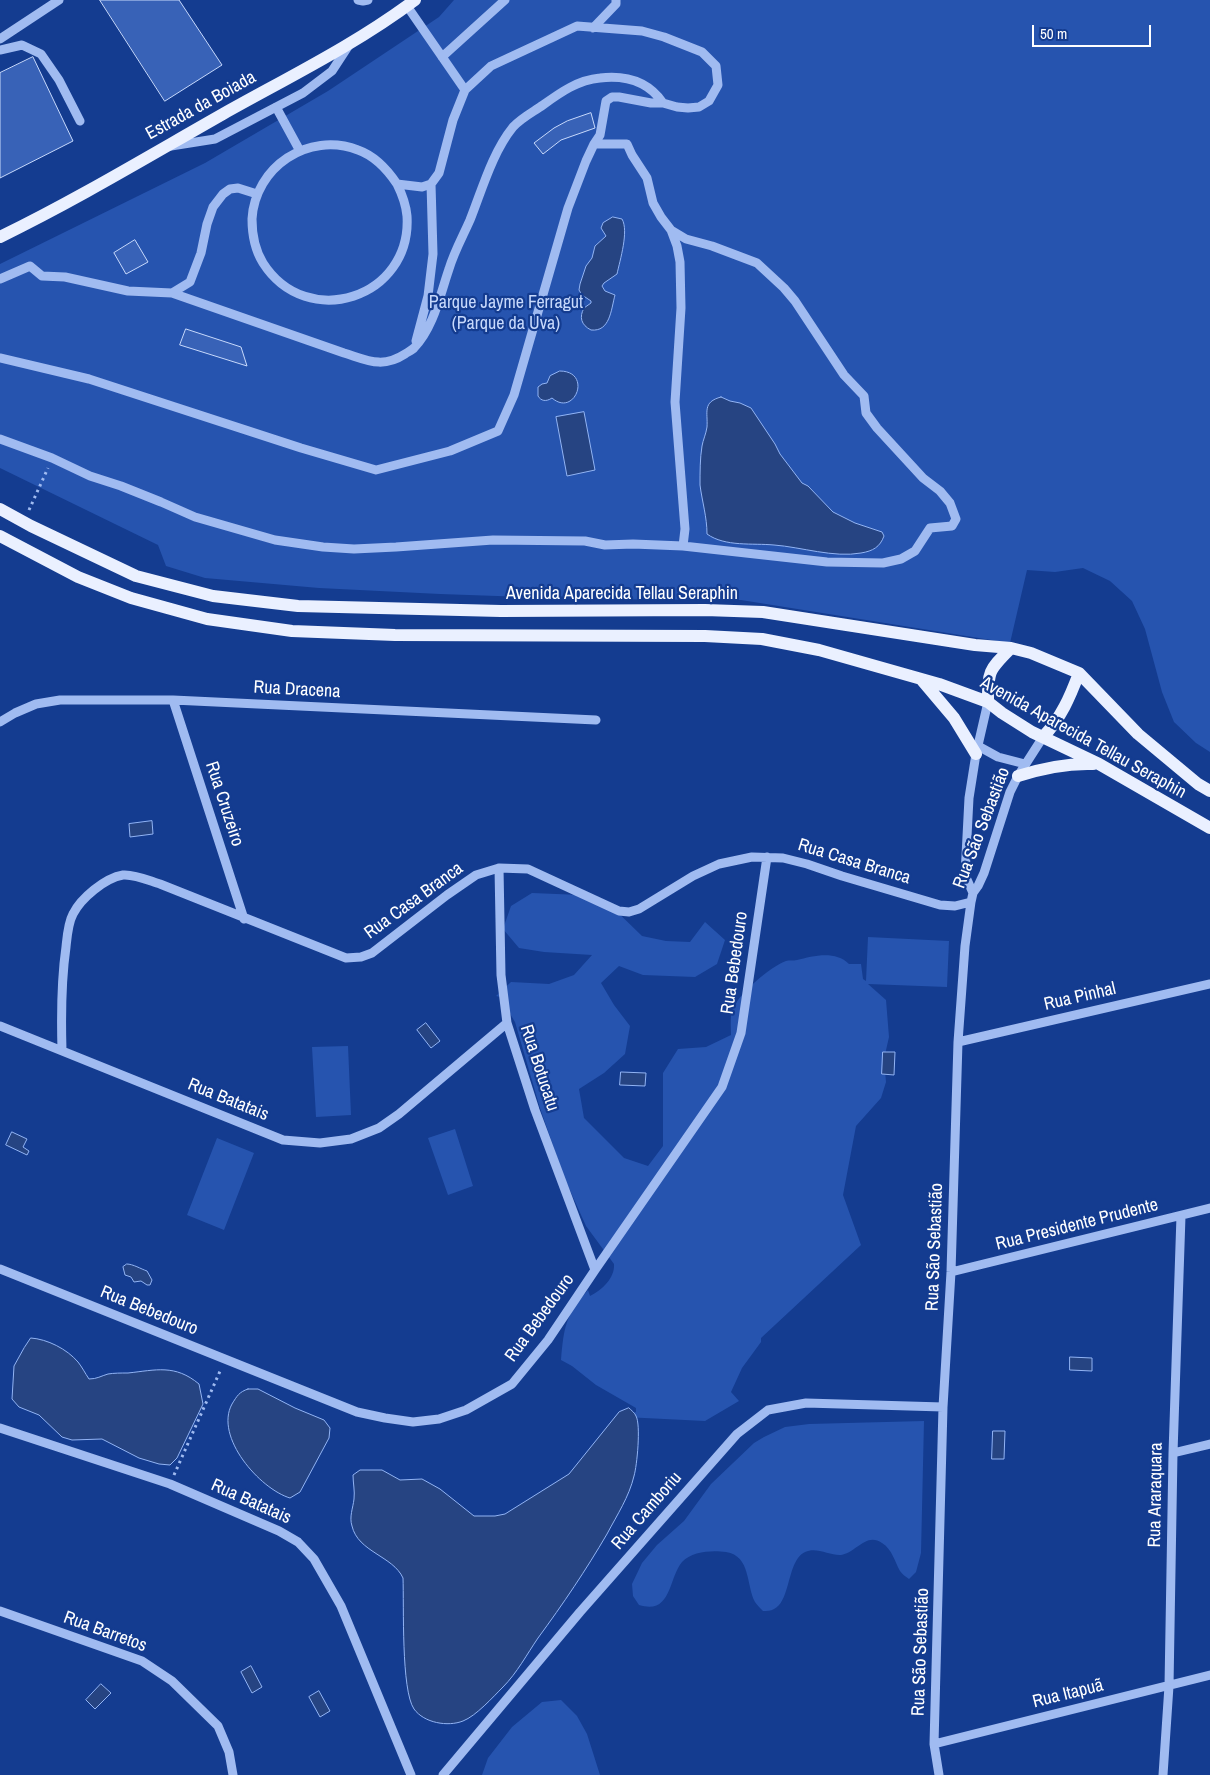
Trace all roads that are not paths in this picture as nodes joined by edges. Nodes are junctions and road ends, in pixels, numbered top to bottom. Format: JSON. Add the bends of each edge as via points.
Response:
{"nodes":[{"id":1,"x":59,"y":0,"type":"edge"},
{"id":2,"x":358,"y":0,"type":"edge"},
{"id":3,"x":368,"y":0,"type":"edge"},
{"id":4,"x":505,"y":0,"type":"edge"},
{"id":5,"x":616,"y":0,"type":"edge"},
{"id":6,"x":411,"y":3,"type":"edge"},
{"id":7,"x":593,"y":28,"type":"junction"},
{"id":8,"x":0,"y":40,"type":"edge"},
{"id":9,"x":350,"y":43,"type":"junction"},
{"id":10,"x":0,"y":50,"type":"edge"},
{"id":11,"x":442,"y":57,"type":"junction"},
{"id":12,"x":465,"y":90,"type":"junction"},
{"id":13,"x":663,"y":103,"type":"junction"},
{"id":14,"x":276,"y":107,"type":"junction"},
{"id":15,"x":80,"y":121,"type":"dead end"},
{"id":16,"x":594,"y":144,"type":"junction"},
{"id":17,"x":165,"y":146,"type":"junction"},
{"id":18,"x":300,"y":151,"type":"junction"},
{"id":19,"x":397,"y":184,"type":"junction"},
{"id":20,"x":431,"y":184,"type":"junction"},
{"id":21,"x":257,"y":194,"type":"junction"},
{"id":22,"x":671,"y":230,"type":"junction"},
{"id":23,"x":0,"y":236,"type":"edge"},
{"id":24,"x":0,"y":279,"type":"edge"},
{"id":25,"x":172,"y":293,"type":"junction"},
{"id":26,"x":414,"y":348,"type":"junction"},
{"id":27,"x":2,"y":357,"type":"edge"},
{"id":28,"x":0,"y":439,"type":"edge"},
{"id":29,"x":0,"y":509,"type":"edge"},
{"id":30,"x":0,"y":536,"type":"edge"},
{"id":31,"x":683,"y":546,"type":"junction"},
{"id":32,"x":1012,"y":648,"type":"junction"},
{"id":33,"x":1079,"y":673,"type":"junction"},
{"id":34,"x":921,"y":679,"type":"junction"},
{"id":35,"x":173,"y":700,"type":"junction"},
{"id":36,"x":988,"y":702,"type":"junction"},
{"id":37,"x":596,"y":720,"type":"dead end"},
{"id":38,"x":0,"y":722,"type":"edge"},
{"id":39,"x":1043,"y":737,"type":"junction"},
{"id":40,"x":977,"y":750,"type":"junction"},
{"id":41,"x":1025,"y":764,"type":"junction"},
{"id":42,"x":1099,"y":764,"type":"junction"},
{"id":43,"x":1018,"y":776,"type":"junction"},
{"id":44,"x":1210,"y":791,"type":"edge"},
{"id":45,"x":1210,"y":828,"type":"edge"},
{"id":46,"x":767,"y":857,"type":"junction"},
{"id":47,"x":498,"y":868,"type":"junction"},
{"id":48,"x":972,"y":898,"type":"junction"},
{"id":49,"x":244,"y":919,"type":"junction"},
{"id":50,"x":1210,"y":984,"type":"edge"},
{"id":51,"x":507,"y":1023,"type":"junction"},
{"id":52,"x":0,"y":1026,"type":"edge"},
{"id":53,"x":958,"y":1042,"type":"junction"},
{"id":54,"x":62,"y":1050,"type":"junction"},
{"id":55,"x":1210,"y":1208,"type":"edge"},
{"id":56,"x":1181,"y":1216,"type":"junction"},
{"id":57,"x":0,"y":1269,"type":"edge"},
{"id":58,"x":595,"y":1270,"type":"junction"},
{"id":59,"x":951,"y":1272,"type":"junction"},
{"id":60,"x":943,"y":1407,"type":"junction"},
{"id":61,"x":0,"y":1428,"type":"edge"},
{"id":62,"x":1210,"y":1444,"type":"edge"},
{"id":63,"x":1173,"y":1453,"type":"junction"},
{"id":64,"x":0,"y":1611,"type":"edge"},
{"id":65,"x":1210,"y":1675,"type":"edge"},
{"id":66,"x":1169,"y":1686,"type":"junction"},
{"id":67,"x":934,"y":1744,"type":"junction"},
{"id":68,"x":232,"y":1775,"type":"edge"},
{"id":69,"x":411,"y":1775,"type":"edge"},
{"id":70,"x":443,"y":1775,"type":"edge"},
{"id":71,"x":939,"y":1775,"type":"edge"},
{"id":72,"x":1163,"y":1775,"type":"edge"}],
"edges":[{"from":1,"to":8,"type":"street"},
{"from":2,"to":3,"type":"street"},
{"from":4,"to":11,"type":"street"},
{"from":5,"to":7,"type":"street","via":[[616,4]]},
{"from":6,"to":9,"type":"main road","name":"Estrada da Boiada"},
{"from":6,"to":11,"type":"street"},
{"from":7,"to":12,"type":"street","via":[[577,26],[491,66]]},
{"from":7,"to":13,"type":"street","via":[[642,31],[692,47],[710,58],[716,66],[718,85],[709,101],[688,108]]},
{"from":9,"to":14,"type":"street","via":[[332,71],[303,94]]},
{"from":9,"to":17,"type":"main road","name":"Estrada da Boiada"},
{"from":10,"to":15,"type":"street","via":[[22,45],[42,54]]},
{"from":11,"to":12,"type":"street"},
{"from":12,"to":20,"type":"street","via":[[439,173]]},
{"from":13,"to":16,"type":"street","via":[[612,97],[606,101],[600,135]]},
{"from":13,"to":26,"type":"street","via":[[651,89],[633,79],[597,78],[555,95],[513,126],[489,170],[451,261],[433,318]]},
{"from":14,"to":17,"type":"street","via":[[215,139]]},
{"from":14,"to":18,"type":"street"},
{"from":16,"to":22,"type":"street","via":[[627,144],[647,178],[653,203]]},
{"from":16,"to":27,"type":"street","via":[[568,208],[514,395],[498,431],[450,452],[376,470],[89,379]]},
{"from":17,"to":23,"type":"main road","name":"Estrada da Boiada"},
{"from":18,"to":19,"type":"street","via":[[324,144],[358,150],[374,158]]},
{"from":18,"to":21,"type":"street","via":[[277,165]]},
{"from":19,"to":20,"type":"street","via":[[422,187]]},
{"from":19,"to":21,"type":"street","via":[[405,207],[407,231],[397,262],[375,286],[361,294],[329,301],[298,294],[278,280],[262,261],[252,228]]},
{"from":20,"to":26,"type":"street","via":[[433,254],[428,296]]},
{"from":21,"to":25,"type":"street","via":[[230,188],[222,194],[210,215],[190,282]]},
{"from":22,"to":31,"type":"street","via":[[680,262],[675,402],[685,530]]},
{"from":22,"to":31,"type":"street","via":[[686,239],[757,263],[784,288],[844,375],[864,396],[866,413],[877,428],[923,478],[940,491],[950,503],[956,519],[952,526],[930,528],[915,551],[882,564],[827,562]]},
{"from":24,"to":25,"type":"street","via":[[30,266],[42,276],[65,277],[128,291]]},
{"from":25,"to":26,"type":"street","via":[[372,362],[383,364]]},
{"from":28,"to":31,"type":"street","via":[[195,517],[275,540],[354,549],[493,540]]},
{"from":29,"to":32,"type":"main road","name":"Avenida Aparecida Tellau Seraphin","via":[[136,576],[213,596],[298,606],[763,612]]},
{"from":30,"to":34,"type":"main road","name":"Avenida Aparecida Tellau Seraphin","via":[[78,577],[131,598],[207,619],[292,631],[395,636],[706,636],[762,640],[819,650]]},
{"from":32,"to":33,"type":"main road","name":"Avenida Aparecida Tellau Seraphin"},
{"from":32,"to":36,"type":"main road","via":[[994,665],[988,677]]},
{"from":33,"to":39,"type":"main road","via":[[1059,718]]},
{"from":33,"to":44,"type":"main road","name":"Avenida Aparecida Tellau Seraphin","via":[[1138,734]]},
{"from":34,"to":36,"type":"main road","name":"Avenida Aparecida Tellau Seraphin"},
{"from":34,"to":40,"type":"main road"},
{"from":35,"to":37,"type":"street","name":"Rua Dracena"},
{"from":35,"to":38,"type":"street","name":"Rua Dracena","via":[[60,700],[36,704]]},
{"from":35,"to":49,"type":"street","name":"Rua Cruzeiro"},
{"from":36,"to":39,"type":"main road","name":"Avenida Aparecida Tellau Seraphin"},
{"from":36,"to":40,"type":"street"},
{"from":39,"to":41,"type":"street","name":"Rua São Sebastião"},
{"from":39,"to":42,"type":"main road","name":"Avenida Aparecida Tellau Seraphin"},
{"from":40,"to":41,"type":"street"},
{"from":40,"to":48,"type":"street","via":[[969,798],[965,875]]},
{"from":41,"to":43,"type":"street","name":"Rua São Sebastião"},
{"from":42,"to":43,"type":"main road","via":[[1050,766]]},
{"from":42,"to":45,"type":"main road","name":"Avenida Aparecida Tellau Seraphin"},
{"from":43,"to":48,"type":"street","name":"Rua São Sebastião"},
{"from":46,"to":47,"type":"street","name":"Rua Casa Branca","via":[[719,864],[629,912],[619,911],[528,869]]},
{"from":46,"to":48,"type":"street","name":"Rua Casa Branca","via":[[808,864],[940,905],[955,906]]},
{"from":46,"to":58,"type":"street","name":"Rua Bebedouro","via":[[741,1033],[722,1087]]},
{"from":47,"to":49,"type":"street","name":"Rua Casa Branca","via":[[476,875],[372,953],[361,957],[346,958]]},
{"from":47,"to":51,"type":"street","name":"Rua Botucatu","via":[[501,975]]},
{"from":48,"to":53,"type":"street","name":"Rua São Sebastião"},
{"from":49,"to":54,"type":"street","name":"Rua Casa Branca","via":[[143,878],[124,875],[88,894],[73,914],[67,934],[60,1006]]},
{"from":50,"to":53,"type":"street","name":"Rua Pinhal"},
{"from":51,"to":54,"type":"street","name":"Rua Batatais","via":[[379,1128],[351,1139],[320,1143],[283,1140]]},
{"from":51,"to":58,"type":"street","name":"Rua Botucatu","via":[[538,1118]]},
{"from":52,"to":54,"type":"street","name":"Rua Batatais"},
{"from":53,"to":59,"type":"street","name":"Rua São Sebastião"},
{"from":55,"to":56,"type":"street","name":"Rua Presidente Prudente"},
{"from":56,"to":59,"type":"street","name":"Rua Presidente Prudente"},
{"from":56,"to":63,"type":"street","name":"Rua Araraquara"},
{"from":57,"to":58,"type":"street","name":"Rua Bebedouro","via":[[357,1412],[413,1422],[439,1419],[466,1410],[512,1384],[548,1340]]},
{"from":59,"to":60,"type":"street","name":"Rua São Sebastião"},
{"from":60,"to":67,"type":"street","name":"Rua São Sebastião"},
{"from":60,"to":70,"type":"street","name":"Rua Camboriu","via":[[806,1403],[768,1410],[737,1434],[580,1612]]},
{"from":61,"to":69,"type":"street","name":"Rua Batatais","via":[[170,1484],[280,1531],[298,1542],[314,1559],[341,1606]]},
{"from":62,"to":63,"type":"street"},
{"from":63,"to":66,"type":"street","name":"Rua Araraquara"},
{"from":64,"to":68,"type":"street","name":"Rua Barretos","via":[[142,1661],[172,1681],[218,1726],[229,1752]]},
{"from":65,"to":66,"type":"street","name":"Rua Itapuã"},
{"from":66,"to":67,"type":"street","name":"Rua Itapuã"},
{"from":66,"to":72,"type":"street","name":"Rua Araraquara"},
{"from":67,"to":71,"type":"street","name":"Rua São Sebastião"}]}
